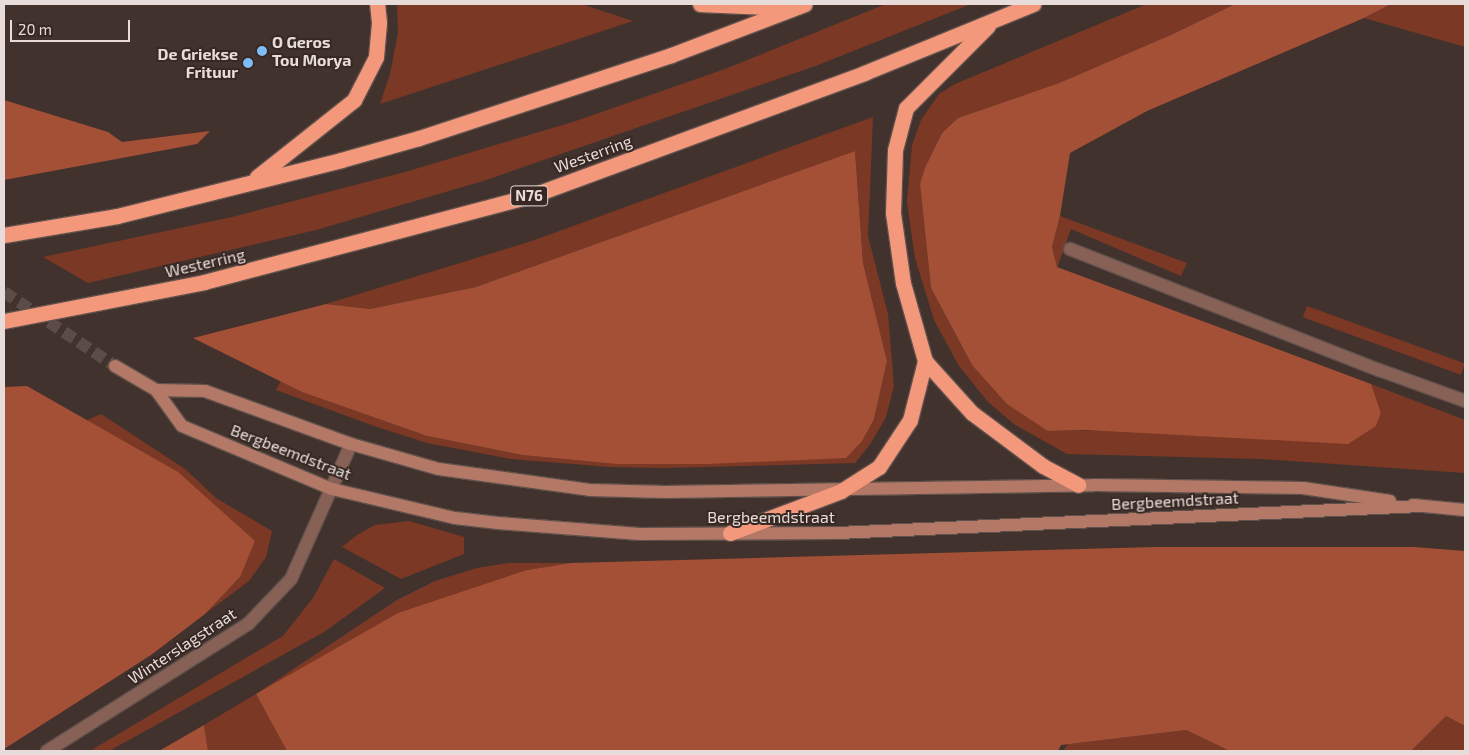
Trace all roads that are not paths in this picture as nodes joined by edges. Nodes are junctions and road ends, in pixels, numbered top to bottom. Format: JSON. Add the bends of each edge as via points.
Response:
{"nodes":[{"id":1,"x":377,"y":4,"type":"edge"},
{"id":2,"x":700,"y":4,"type":"edge"},
{"id":3,"x":1033,"y":4,"type":"edge"},
{"id":4,"x":800,"y":6,"type":"edge"},
{"id":5,"x":992,"y":21,"type":"junction"},
{"id":6,"x":253,"y":181,"type":"junction"},
{"id":7,"x":4,"y":235,"type":"edge"},
{"id":8,"x":1070,"y":249,"type":"dead end"},
{"id":9,"x":4,"y":321,"type":"edge"},
{"id":10,"x":925,"y":361,"type":"junction"},
{"id":11,"x":115,"y":366,"type":"tunnel mouth"},
{"id":12,"x":156,"y":390,"type":"junction"},
{"id":13,"x":1465,"y":401,"type":"edge"},
{"id":14,"x":351,"y":444,"type":"junction"},
{"id":15,"x":1078,"y":486,"type":"junction"},
{"id":16,"x":332,"y":489,"type":"junction"},
{"id":17,"x":841,"y":491,"type":"junction"},
{"id":18,"x":1421,"y":506,"type":"junction"},
{"id":19,"x":1465,"y":510,"type":"edge"},
{"id":20,"x":730,"y":534,"type":"junction"},
{"id":21,"x":47,"y":751,"type":"edge"}],
"edges":[{"from":1,"to":6,"type":"highway","via":[[380,22],[376,57],[354,100]]},
{"from":2,"to":4,"type":"highway"},
{"from":3,"to":5,"type":"highway","name":"Westerring","number":"N76"},
{"from":4,"to":6,"type":"highway","via":[[671,55],[445,129],[341,160]]},
{"from":5,"to":9,"type":"highway","name":"Westerring","number":"N76","via":[[864,73],[536,194],[204,282]]},
{"from":5,"to":10,"type":"highway","via":[[906,108],[895,150],[894,222],[903,284]]},
{"from":6,"to":7,"type":"highway","via":[[117,216]]},
{"from":8,"to":13,"type":"street"},
{"from":10,"to":15,"type":"highway","via":[[972,413],[1042,466]]},
{"from":10,"to":17,"type":"highway","via":[[910,420],[879,467]]},
{"from":11,"to":12,"type":"street","name":"Bergbeemdstraat"},
{"from":12,"to":14,"type":"street","name":"Bergbeemdstraat","via":[[205,391]]},
{"from":12,"to":16,"type":"street","name":"Bergbeemdstraat","via":[[182,426]]},
{"from":14,"to":16,"type":"street","name":"Winterslagstraat"},
{"from":14,"to":17,"type":"street","name":"Bergbeemdstraat","via":[[439,469],[590,490]]},
{"from":15,"to":17,"type":"street","name":"Bergbeemdstraat"},
{"from":15,"to":18,"type":"street","name":"Bergbeemdstraat","via":[[1303,488]]},
{"from":16,"to":20,"type":"street","name":"Bergbeemdstraat","via":[[455,518],[498,523],[640,534]]},
{"from":16,"to":21,"type":"street","name":"Winterslagstraat","via":[[291,579],[248,624]]},
{"from":17,"to":20,"type":"highway"},
{"from":18,"to":19,"type":"street","name":"Bergbeemdstraat"},
{"from":18,"to":20,"type":"street","name":"Bergbeemdstraat","via":[[838,533]]}]}
